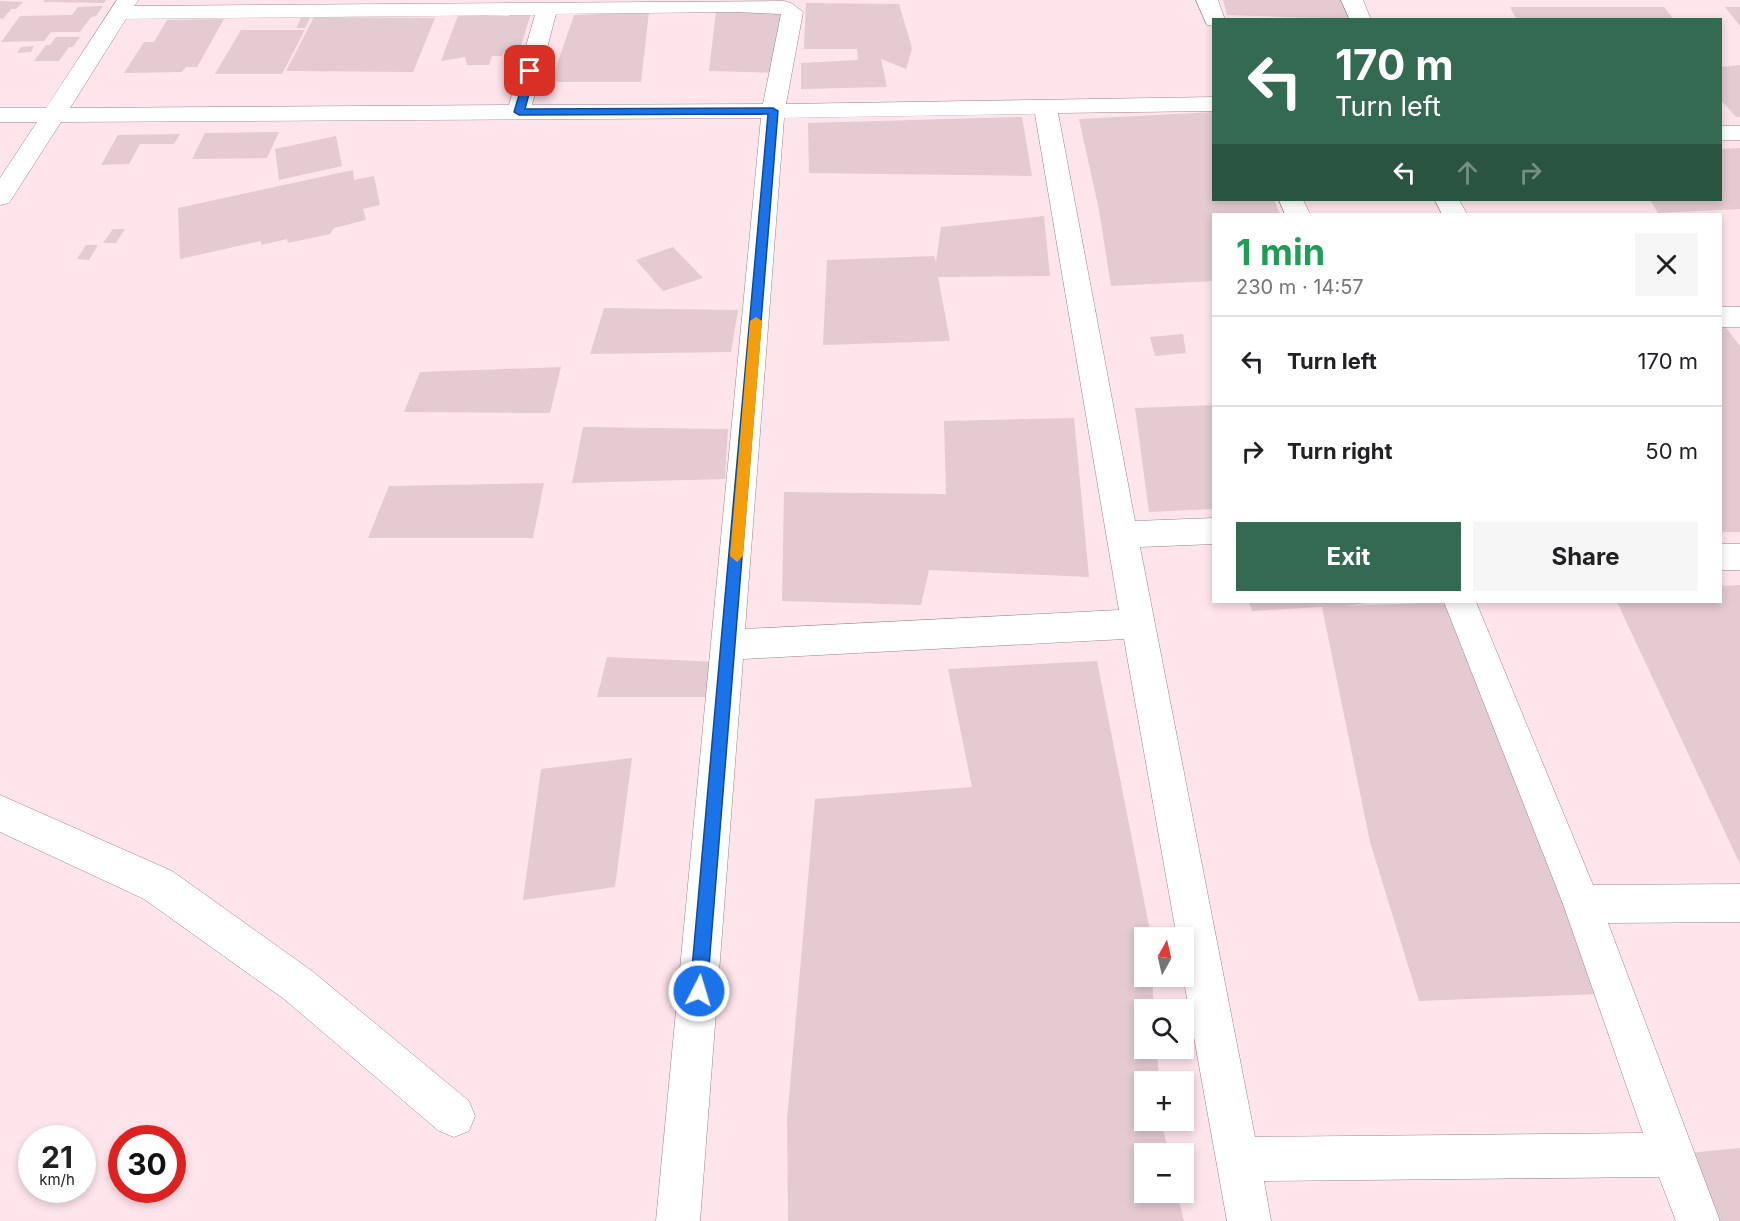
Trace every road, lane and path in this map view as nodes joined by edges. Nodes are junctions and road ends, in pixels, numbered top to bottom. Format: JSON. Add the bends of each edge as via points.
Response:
{"nodes":[{"id":1,"x":1207,"y":0,"type":"edge"},
{"id":2,"x":1352,"y":0,"type":"edge"},
{"id":3,"x":736,"y":3,"type":"edge"},
{"id":4,"x":124,"y":7,"type":"edge"},
{"id":5,"x":547,"y":8,"type":"junction"},
{"id":6,"x":1214,"y":18,"type":"edge"},
{"id":7,"x":1360,"y":18,"type":"edge"},
{"id":8,"x":1212,"y":104,"type":"edge"},
{"id":9,"x":1046,"y":106,"type":"junction"},
{"id":10,"x":773,"y":111,"type":"junction"},
{"id":11,"x":519,"y":112,"type":"junction"},
{"id":12,"x":0,"y":115,"type":"edge"},
{"id":13,"x":51,"y":115,"type":"junction"},
{"id":14,"x":1722,"y":134,"type":"edge"},
{"id":15,"x":1740,"y":134,"type":"edge"},
{"id":16,"x":0,"y":197,"type":"edge"},
{"id":17,"x":1722,"y":317,"type":"edge"},
{"id":18,"x":1740,"y":317,"type":"edge"},
{"id":19,"x":1212,"y":531,"type":"edge"},
{"id":20,"x":1122,"y":535,"type":"junction"},
{"id":21,"x":1722,"y":557,"type":"edge"},
{"id":22,"x":1740,"y":557,"type":"edge"},
{"id":23,"x":1460,"y":603,"type":"edge"},
{"id":24,"x":1138,"y":624,"type":"junction"},
{"id":25,"x":729,"y":645,"type":"junction"},
{"id":26,"x":0,"y":813,"type":"edge"},
{"id":27,"x":1740,"y":903,"type":"edge"},
{"id":28,"x":1582,"y":904,"type":"junction"},
{"id":29,"x":454,"y":1116,"type":"dead end"},
{"id":30,"x":1673,"y":1155,"type":"junction"},
{"id":31,"x":1239,"y":1159,"type":"junction"},
{"id":32,"x":678,"y":1221,"type":"edge"},
{"id":33,"x":1249,"y":1221,"type":"edge"},
{"id":34,"x":1698,"y":1221,"type":"edge"}],
"edges":[{"from":1,"to":6,"type":"street"},
{"from":2,"to":7,"type":"street"},
{"from":3,"to":5,"type":"street"},
{"from":3,"to":10,"type":"street","via":[[784,7],[792,12]]},
{"from":4,"to":5,"type":"street"},
{"from":4,"to":13,"type":"street"},
{"from":5,"to":11,"type":"street"},
{"from":8,"to":9,"type":"street"},
{"from":9,"to":10,"type":"street"},
{"from":9,"to":20,"type":"street"},
{"from":10,"to":11,"type":"street"},
{"from":10,"to":25,"type":"street"},
{"from":11,"to":13,"type":"street"},
{"from":12,"to":13,"type":"street"},
{"from":13,"to":16,"type":"street"},
{"from":14,"to":15,"type":"street"},
{"from":17,"to":18,"type":"street"},
{"from":19,"to":20,"type":"street"},
{"from":20,"to":24,"type":"street"},
{"from":21,"to":22,"type":"street"},
{"from":23,"to":28,"type":"street"},
{"from":24,"to":25,"type":"street"},
{"from":24,"to":31,"type":"street"},
{"from":25,"to":32,"type":"street"},
{"from":26,"to":29,"type":"street","via":[[158,885],[298,985]]},
{"from":27,"to":28,"type":"street"},
{"from":28,"to":30,"type":"street"},
{"from":30,"to":31,"type":"street"},
{"from":30,"to":34,"type":"street"},
{"from":31,"to":33,"type":"street"}]}
